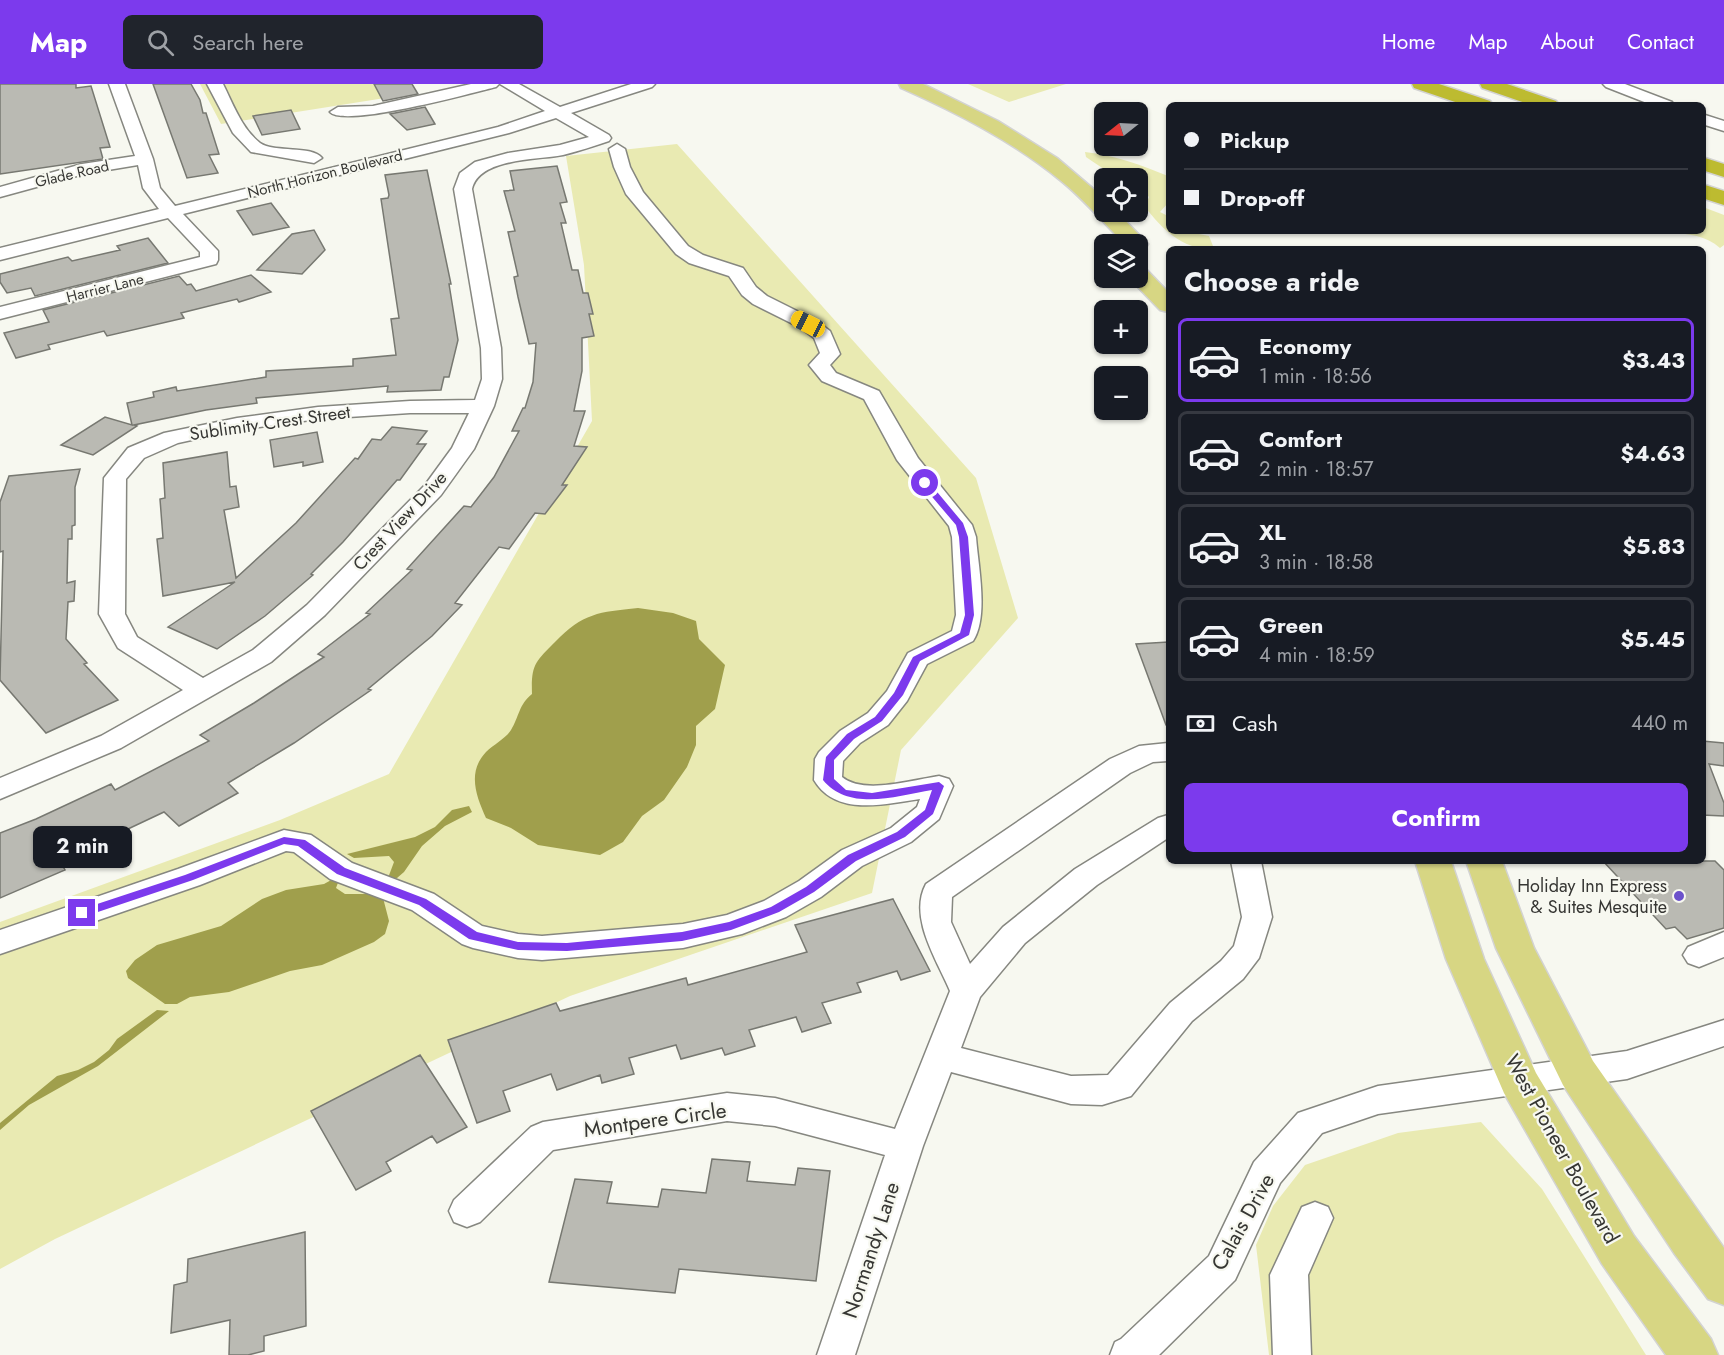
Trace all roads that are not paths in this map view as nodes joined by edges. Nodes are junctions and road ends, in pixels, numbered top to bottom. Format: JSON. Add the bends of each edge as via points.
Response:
{"nodes":[{"id":1,"x":117,"y":84,"type":"edge"},
{"id":2,"x":215,"y":84,"type":"edge"},
{"id":3,"x":491,"y":84,"type":"edge"},
{"id":4,"x":508,"y":84,"type":"edge"},
{"id":5,"x":622,"y":84,"type":"edge"},
{"id":6,"x":646,"y":84,"type":"edge"},
{"id":7,"x":1421,"y":84,"type":"edge"},
{"id":8,"x":1489,"y":84,"type":"edge"},
{"id":9,"x":1611,"y":84,"type":"edge"},
{"id":10,"x":900,"y":86,"type":"edge"},
{"id":11,"x":443,"y":89,"type":"edge"},
{"id":12,"x":1474,"y":102,"type":"edge"},
{"id":13,"x":1540,"y":102,"type":"edge"},
{"id":14,"x":1658,"y":102,"type":"edge"},
{"id":15,"x":554,"y":111,"type":"junction"},
{"id":16,"x":339,"y":112,"type":"dead end"},
{"id":17,"x":1706,"y":119,"type":"edge"},
{"id":18,"x":1724,"y":126,"type":"edge"},
{"id":19,"x":617,"y":149,"type":"dead end"},
{"id":20,"x":314,"y":158,"type":"dead end"},
{"id":21,"x":145,"y":159,"type":"junction"},
{"id":22,"x":1706,"y":164,"type":"edge"},
{"id":23,"x":1724,"y":171,"type":"edge"},
{"id":24,"x":0,"y":192,"type":"edge"},
{"id":25,"x":1706,"y":192,"type":"edge"},
{"id":26,"x":1063,"y":197,"type":"dead end"},
{"id":27,"x":1724,"y":199,"type":"edge"},
{"id":28,"x":168,"y":208,"type":"junction"},
{"id":29,"x":1126,"y":234,"type":"edge"},
{"id":30,"x":0,"y":243,"type":"edge"},
{"id":31,"x":0,"y":254,"type":"edge"},
{"id":32,"x":1148,"y":256,"type":"edge"},
{"id":33,"x":1166,"y":274,"type":"edge"},
{"id":34,"x":1148,"y":284,"type":"edge"},
{"id":35,"x":1166,"y":303,"type":"edge"},
{"id":36,"x":0,"y":313,"type":"edge"},
{"id":37,"x":483,"y":406,"type":"junction"},
{"id":38,"x":204,"y":691,"type":"junction"},
{"id":39,"x":1166,"y":752,"type":"edge"},
{"id":40,"x":0,"y":789,"type":"edge"},
{"id":41,"x":1166,"y":826,"type":"edge"},
{"id":42,"x":1247,"y":864,"type":"edge"},
{"id":43,"x":1434,"y":864,"type":"edge"},
{"id":44,"x":1485,"y":864,"type":"edge"},
{"id":45,"x":0,"y":942,"type":"edge"},
{"id":46,"x":966,"y":991,"type":"junction"},
{"id":47,"x":1724,"y":1034,"type":"edge"},
{"id":48,"x":941,"y":1056,"type":"junction"},
{"id":49,"x":1578,"y":1072,"type":"junction"},
{"id":50,"x":1519,"y":1081,"type":"junction"},
{"id":51,"x":906,"y":1146,"type":"junction"},
{"id":52,"x":467,"y":1212,"type":"dead end"},
{"id":53,"x":1315,"y":1218,"type":"dead end"},
{"id":54,"x":1724,"y":1284,"type":"edge"},
{"id":55,"x":836,"y":1355,"type":"edge"},
{"id":56,"x":1129,"y":1355,"type":"edge"},
{"id":57,"x":1292,"y":1355,"type":"edge"},
{"id":58,"x":1694,"y":1355,"type":"edge"}],
"edges":[{"from":1,"to":21,"type":"street"},
{"from":2,"to":20,"type":"street","via":[[241,133],[257,149]]},
{"from":3,"to":11,"type":"street"},
{"from":4,"to":15,"type":"street","name":"Crest View Drive"},
{"from":5,"to":15,"type":"street","name":"North Horizon Boulevard"},
{"from":6,"to":15,"type":"street","name":"North Horizon Boulevard"},
{"from":7,"to":12,"type":"highway"},
{"from":8,"to":13,"type":"highway"},
{"from":9,"to":14,"type":"street"},
{"from":10,"to":26,"type":"main road","via":[[998,144]]},
{"from":10,"to":29,"type":"main road","via":[[962,108],[1017,140],[1069,177]]},
{"from":11,"to":16,"type":"street","via":[[373,111]]},
{"from":15,"to":28,"type":"street","name":"North Horizon Boulevard","via":[[503,130]]},
{"from":15,"to":37,"type":"street","name":"Crest View Drive","via":[[603,138],[481,166],[466,177],[463,189],[491,348],[492,379]]},
{"from":17,"to":18,"type":"street"},
{"from":19,"to":45,"type":"street","via":[[635,194],[682,250],[696,259],[728,267],[760,300],[823,335],[830,354],[819,365],[829,377],[872,395],[908,460],[960,525],[969,615],[964,635],[917,659],[898,695],[878,719],[850,737],[829,759],[828,780],[843,793],[872,796],[939,786],[929,812],[901,835],[852,858],[810,890],[775,909],[731,926],[682,936],[542,948],[473,936],[423,902],[341,871],[301,842],[284,840]]},
{"from":21,"to":24,"type":"street","name":"Glade Road","via":[[81,169]]},
{"from":21,"to":28,"type":"street","via":[[152,188]]},
{"from":22,"to":23,"type":"highway"},
{"from":25,"to":27,"type":"highway"},
{"from":28,"to":30,"type":"street","name":"North Horizon Boulevard"},
{"from":28,"to":31,"type":"street","name":"North Horizon Boulevard"},
{"from":28,"to":36,"type":"street","name":"Harrier Lane","via":[[208,251],[210,260]]},
{"from":32,"to":33,"type":"main road"},
{"from":34,"to":35,"type":"main road"},
{"from":37,"to":38,"type":"street","name":"Crest View Drive","via":[[463,449],[432,490],[325,602],[262,656]]},
{"from":37,"to":38,"type":"street","name":"Sublimity Crest Street","via":[[318,413],[172,438],[136,453],[115,478],[112,614],[127,642]]},
{"from":38,"to":40,"type":"street","name":"Crest View Drive","via":[[111,742]]},
{"from":39,"to":46,"type":"street","via":[[1149,753],[1120,766],[937,892],[936,922]]},
{"from":41,"to":46,"type":"street","name":"Normandy Lane","via":[[1086,877],[1014,935]]},
{"from":42,"to":48,"type":"street","via":[[1257,917],[1248,950],[1232,970],[1181,1012],[1119,1086],[1102,1091],[1071,1090]]},
{"from":43,"to":50,"type":"main road","name":"West Pioneer Boulevard","via":[[1465,959]]},
{"from":44,"to":49,"type":"main road","via":[[1515,948]]},
{"from":46,"to":48,"type":"street","name":"Normandy Lane"},
{"from":47,"to":49,"type":"street","name":"Calais Drive","via":[[1627,1065]]},
{"from":48,"to":51,"type":"street","name":"Normandy Lane"},
{"from":49,"to":50,"type":"street","name":"Calais Drive"},
{"from":49,"to":54,"type":"main road"},
{"from":50,"to":56,"type":"street","name":"Calais Drive","via":[[1378,1100],[1310,1123],[1268,1173],[1222,1269]]},
{"from":50,"to":58,"type":"main road","name":"West Pioneer Boulevard","via":[[1618,1250]]},
{"from":51,"to":52,"type":"street","name":"Montpere Circle","via":[[775,1112],[727,1107],[543,1137]]},
{"from":51,"to":55,"type":"street","name":"Normandy Lane"},
{"from":53,"to":57,"type":"street","via":[[1289,1275]]}]}
